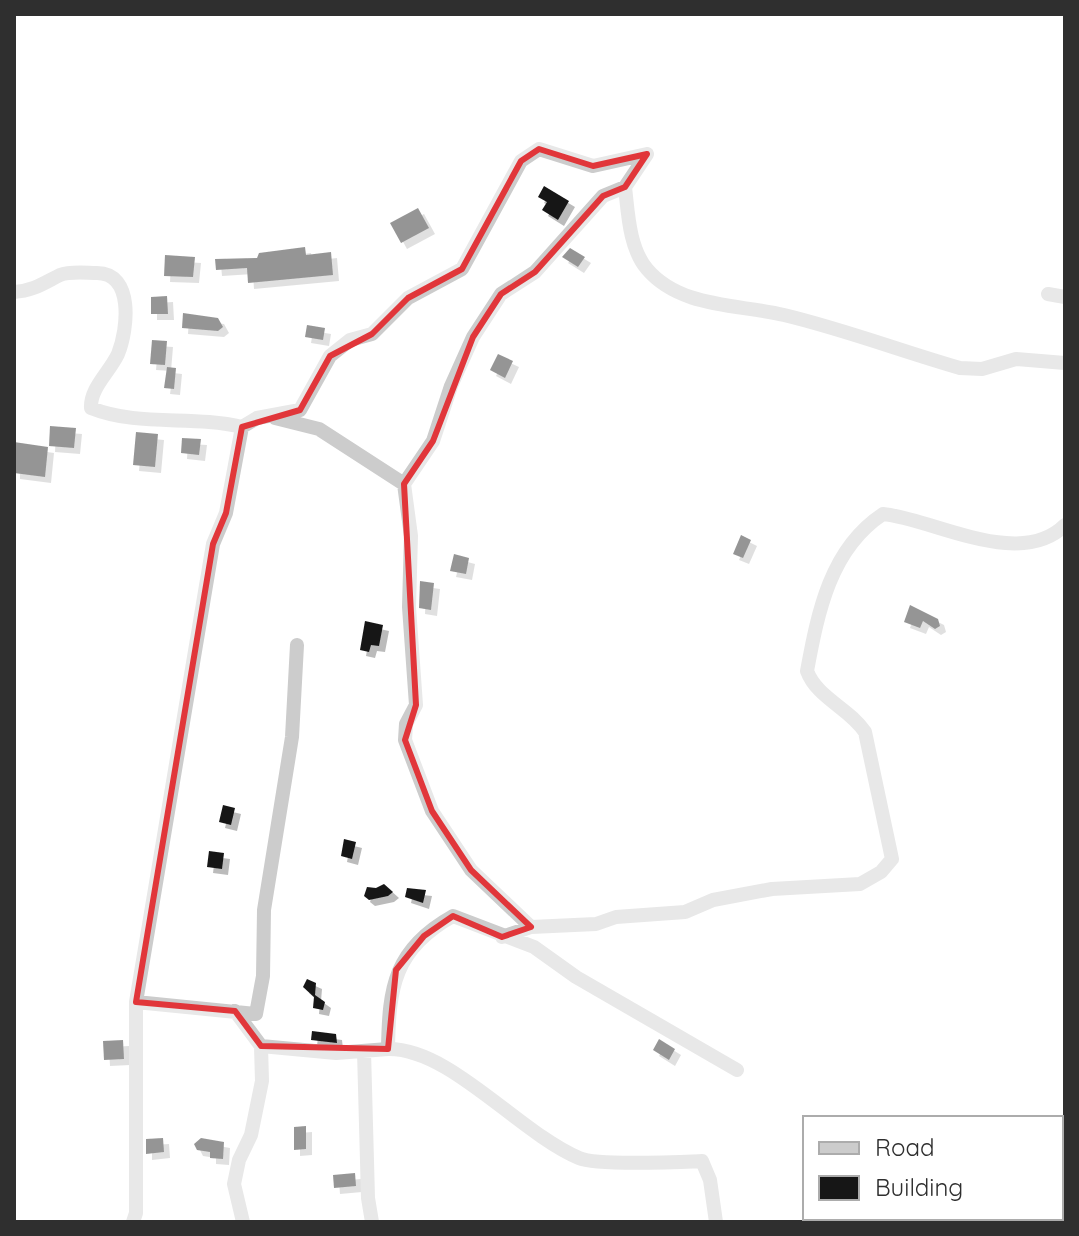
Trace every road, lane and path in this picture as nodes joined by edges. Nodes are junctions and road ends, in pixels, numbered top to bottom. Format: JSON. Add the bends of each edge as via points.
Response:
{"nodes":[{"id":1,"x":625,"y":187,"type":"junction"},
{"id":2,"x":14,"y":292,"type":"edge"},
{"id":3,"x":1048,"y":294,"type":"dead end"},
{"id":4,"x":1065,"y":297,"type":"edge"},
{"id":5,"x":1065,"y":363,"type":"edge"},
{"id":6,"x":271,"y":417,"type":"junction"},
{"id":7,"x":242,"y":427,"type":"junction"},
{"id":8,"x":404,"y":484,"type":"junction"},
{"id":9,"x":1065,"y":525,"type":"edge"},
{"id":10,"x":297,"y":645,"type":"dead end"},
{"id":11,"x":531,"y":927,"type":"junction"},
{"id":12,"x":502,"y":937,"type":"junction"},
{"id":13,"x":136,"y":1002,"type":"junction"},
{"id":14,"x":235,"y":1011,"type":"junction"},
{"id":15,"x":261,"y":1046,"type":"junction"},
{"id":16,"x":388,"y":1049,"type":"junction"},
{"id":17,"x":364,"y":1051,"type":"junction"},
{"id":18,"x":737,"y":1070,"type":"dead end"},
{"id":19,"x":133,"y":1222,"type":"edge"},
{"id":20,"x":243,"y":1222,"type":"edge"},
{"id":21,"x":372,"y":1222,"type":"edge"},
{"id":22,"x":716,"y":1222,"type":"edge"}],
"edges":[{"from":1,"to":5,"type":"street","via":[[631,230],[644,267],[687,296],[782,315],[960,368],[982,369],[1016,359]]},
{"from":1,"to":6,"type":"street","via":[[647,154],[593,166],[539,149],[521,161],[462,269],[408,298],[372,334],[350,340],[330,356],[300,410]]},
{"from":1,"to":8,"type":"street","via":[[603,196],[535,272],[501,294],[473,337],[433,441]]},
{"from":2,"to":7,"type":"street","via":[[71,273],[111,274],[123,292],[125,327],[118,352],[91,396],[91,408]]},
{"from":3,"to":4,"type":"street"},
{"from":6,"to":7,"type":"street"},
{"from":6,"to":8,"type":"street","via":[[319,429]]},
{"from":7,"to":13,"type":"street","via":[[226,513],[213,544]]},
{"from":8,"to":11,"type":"street","via":[[411,536],[409,607],[416,705],[405,740],[432,811],[465,860]]},
{"from":9,"to":11,"type":"street","via":[[1024,542],[1002,543],[883,514],[855,538],[836,566],[821,601],[807,671],[865,732],[890,840],[892,859],[881,872],[860,884],[772,889],[713,900],[685,912]]},
{"from":10,"to":14,"type":"street","via":[[292,737],[264,910],[260,1004],[256,1014]]},
{"from":11,"to":12,"type":"street"},
{"from":12,"to":16,"type":"street","via":[[453,916],[410,949],[396,970]]},
{"from":12,"to":18,"type":"street","via":[[550,956],[576,977]]},
{"from":13,"to":14,"type":"street"},
{"from":13,"to":19,"type":"street"},
{"from":14,"to":15,"type":"street"},
{"from":15,"to":17,"type":"street"},
{"from":15,"to":20,"type":"street","via":[[262,1081],[234,1184]]},
{"from":16,"to":17,"type":"street"},
{"from":16,"to":22,"type":"street","via":[[408,1048],[454,1072],[515,1120],[581,1159],[702,1161]]},
{"from":17,"to":21,"type":"street"}]}
